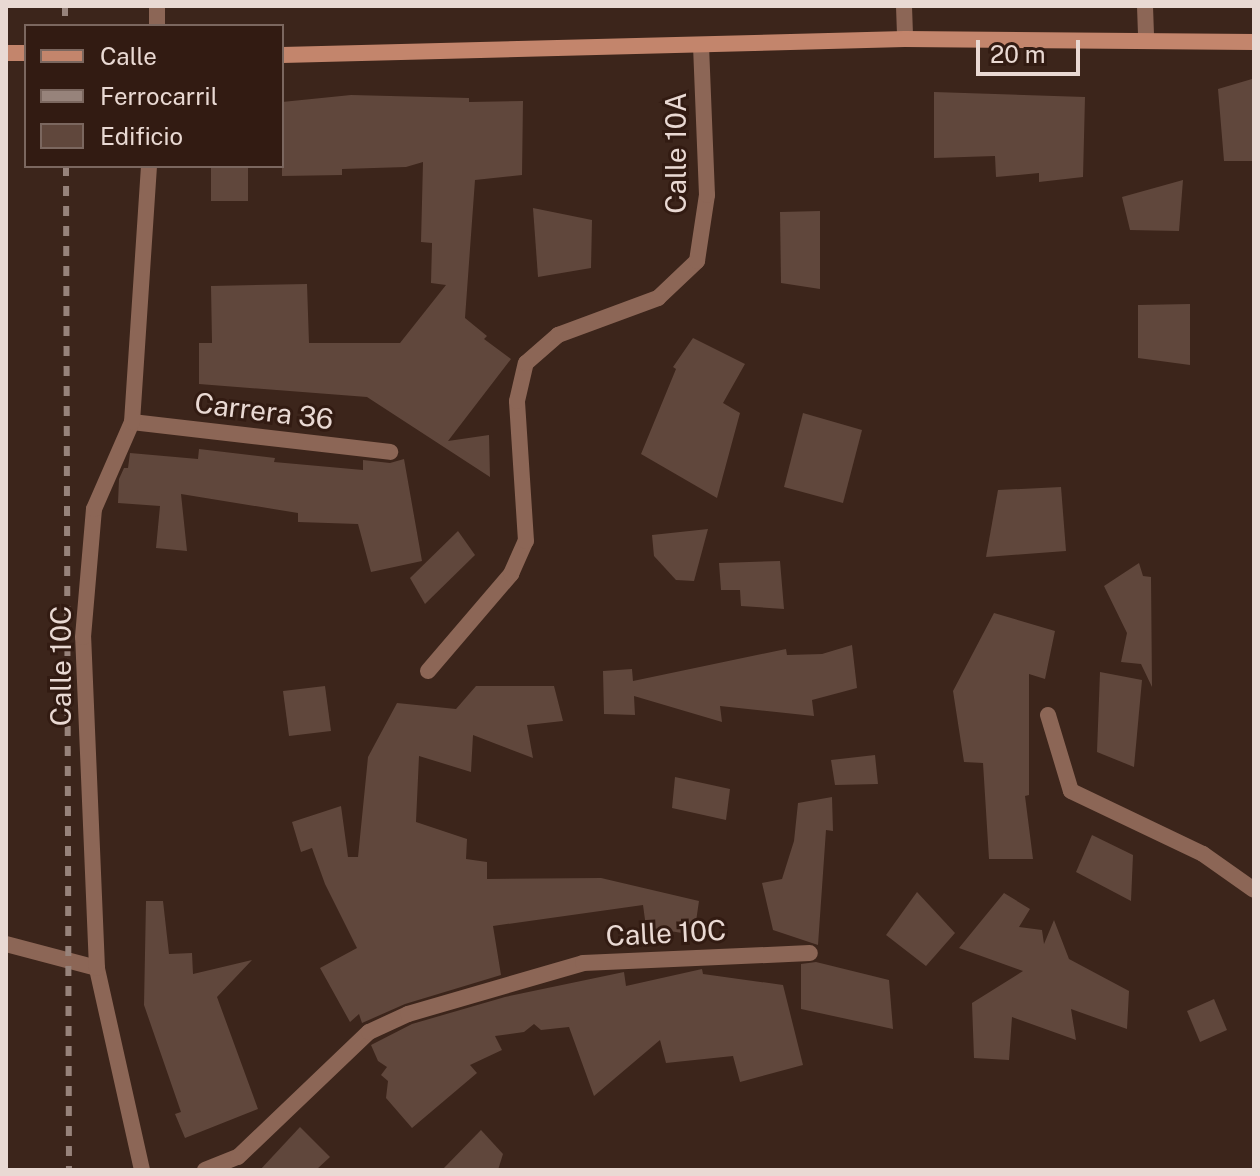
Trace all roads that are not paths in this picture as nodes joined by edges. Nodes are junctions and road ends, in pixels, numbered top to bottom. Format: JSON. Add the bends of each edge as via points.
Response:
{"nodes":[{"id":1,"x":904,"y":6,"type":"edge"},
{"id":2,"x":1145,"y":6,"type":"edge"},
{"id":3,"x":1146,"y":38,"type":"junction"},
{"id":4,"x":905,"y":39,"type":"junction"},
{"id":5,"x":1254,"y":42,"type":"edge"},
{"id":6,"x":701,"y":45,"type":"junction"},
{"id":7,"x":284,"y":55,"type":"edge"},
{"id":8,"x":149,"y":168,"type":"edge"},
{"id":9,"x":132,"y":422,"type":"junction"},
{"id":10,"x":390,"y":452,"type":"dead end"},
{"id":11,"x":428,"y":671,"type":"dead end"},
{"id":12,"x":1048,"y":715,"type":"dead end"},
{"id":13,"x":1254,"y":890,"type":"edge"},
{"id":14,"x":6,"y":944,"type":"edge"},
{"id":15,"x":810,"y":953,"type":"dead end"},
{"id":16,"x":97,"y":968,"type":"junction"},
{"id":17,"x":142,"y":1170,"type":"edge"},
{"id":18,"x":205,"y":1170,"type":"edge"}],
"edges":[{"from":1,"to":4,"type":"street"},
{"from":2,"to":3,"type":"street"},
{"from":3,"to":4,"type":"street"},
{"from":3,"to":5,"type":"street"},
{"from":4,"to":6,"type":"street"},
{"from":6,"to":7,"type":"street"},
{"from":6,"to":11,"type":"street","name":"Calle 10A","via":[[707,195],[697,261],[658,298],[558,335],[526,363],[517,401],[526,541],[511,574]]},
{"from":8,"to":9,"type":"street","name":"Calle 10C"},
{"from":9,"to":10,"type":"street","name":"Carrera 36"},
{"from":9,"to":16,"type":"street","name":"Calle 10C","via":[[94,509],[83,637]]},
{"from":12,"to":13,"type":"street","via":[[1071,791],[1203,854]]},
{"from":14,"to":16,"type":"street"},
{"from":15,"to":18,"type":"street","name":"Calle 10C","via":[[583,963],[408,1014],[369,1032],[238,1157]]},
{"from":16,"to":17,"type":"street","name":"Calle 10C"}]}
